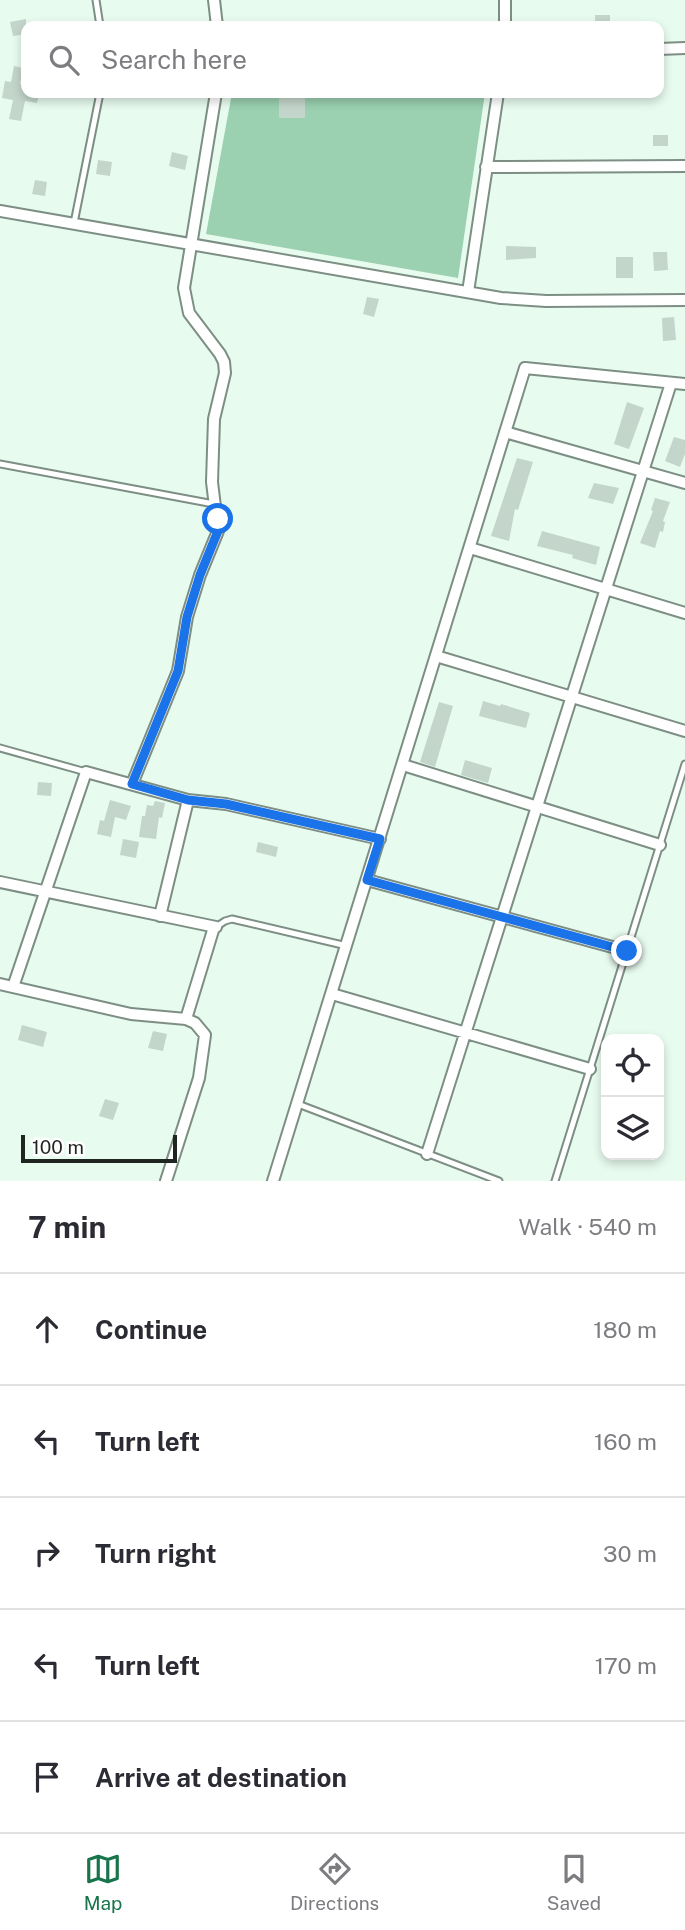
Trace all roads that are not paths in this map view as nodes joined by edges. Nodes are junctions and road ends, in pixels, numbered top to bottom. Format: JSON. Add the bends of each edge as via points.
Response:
{"nodes":[{"id":1,"x":96,"y":0,"type":"edge"},
{"id":2,"x":214,"y":0,"type":"edge"},
{"id":3,"x":505,"y":0,"type":"edge"},
{"id":4,"x":99,"y":21,"type":"edge"},
{"id":5,"x":216,"y":21,"type":"edge"},
{"id":6,"x":505,"y":21,"type":"edge"},
{"id":7,"x":685,"y":48,"type":"edge"},
{"id":8,"x":664,"y":49,"type":"edge"},
{"id":9,"x":99,"y":98,"type":"edge"},
{"id":10,"x":215,"y":98,"type":"edge"},
{"id":11,"x":497,"y":98,"type":"edge"},
{"id":12,"x":685,"y":166,"type":"edge"},
{"id":13,"x":486,"y":167,"type":"junction"},
{"id":14,"x":0,"y":211,"type":"edge"},
{"id":15,"x":74,"y":223,"type":"junction"},
{"id":16,"x":191,"y":244,"type":"junction"},
{"id":17,"x":468,"y":292,"type":"junction"},
{"id":18,"x":685,"y":300,"type":"edge"},
{"id":19,"x":671,"y":383,"type":"junction"},
{"id":20,"x":685,"y":384,"type":"edge"},
{"id":21,"x":505,"y":432,"type":"junction"},
{"id":22,"x":0,"y":464,"type":"edge"},
{"id":23,"x":643,"y":471,"type":"junction"},
{"id":24,"x":685,"y":483,"type":"edge"},
{"id":25,"x":214,"y":505,"type":"junction"},
{"id":26,"x":470,"y":548,"type":"junction"},
{"id":27,"x":606,"y":589,"type":"junction"},
{"id":28,"x":685,"y":613,"type":"edge"},
{"id":29,"x":436,"y":656,"type":"junction"},
{"id":30,"x":572,"y":697,"type":"junction"},
{"id":31,"x":685,"y":731,"type":"edge"},
{"id":32,"x":0,"y":748,"type":"edge"},
{"id":33,"x":685,"y":764,"type":"edge"},
{"id":34,"x":402,"y":765,"type":"junction"},
{"id":35,"x":86,"y":772,"type":"junction"},
{"id":36,"x":132,"y":784,"type":"junction"},
{"id":37,"x":188,"y":800,"type":"junction"},
{"id":38,"x":537,"y":807,"type":"junction"},
{"id":39,"x":380,"y":839,"type":"junction"},
{"id":40,"x":660,"y":845,"type":"junction"},
{"id":41,"x":367,"y":880,"type":"junction"},
{"id":42,"x":0,"y":882,"type":"edge"},
{"id":43,"x":45,"y":892,"type":"junction"},
{"id":44,"x":160,"y":916,"type":"junction"},
{"id":45,"x":502,"y":917,"type":"junction"},
{"id":46,"x":215,"y":927,"type":"junction"},
{"id":47,"x":347,"y":946,"type":"junction"},
{"id":48,"x":627,"y":951,"type":"junction"},
{"id":49,"x":0,"y":984,"type":"edge"},
{"id":50,"x":13,"y":987,"type":"junction"},
{"id":51,"x":332,"y":994,"type":"junction"},
{"id":52,"x":186,"y":1019,"type":"junction"},
{"id":53,"x":466,"y":1033,"type":"junction"},
{"id":54,"x":590,"y":1069,"type":"junction"},
{"id":55,"x":298,"y":1104,"type":"junction"},
{"id":56,"x":427,"y":1154,"type":"junction"},
{"id":57,"x":166,"y":1181,"type":"edge"},
{"id":58,"x":273,"y":1181,"type":"edge"},
{"id":59,"x":499,"y":1181,"type":"edge"},
{"id":60,"x":555,"y":1181,"type":"edge"}],
"edges":[{"from":1,"to":4,"type":"lane"},
{"from":2,"to":5,"type":"street"},
{"from":3,"to":6,"type":"street"},
{"from":7,"to":8,"type":"street"},
{"from":9,"to":15,"type":"lane"},
{"from":10,"to":16,"type":"street"},
{"from":11,"to":13,"type":"street"},
{"from":12,"to":13,"type":"street"},
{"from":13,"to":17,"type":"street"},
{"from":14,"to":15,"type":"street"},
{"from":15,"to":16,"type":"street"},
{"from":16,"to":17,"type":"street"},
{"from":16,"to":25,"type":"street","via":[[185,302],[220,354],[225,373],[214,419]]},
{"from":17,"to":18,"type":"street","via":[[546,301]]},
{"from":19,"to":20,"type":"street"},
{"from":19,"to":21,"type":"street","via":[[525,368]]},
{"from":19,"to":23,"type":"street"},
{"from":21,"to":23,"type":"street"},
{"from":21,"to":26,"type":"street"},
{"from":22,"to":25,"type":"lane"},
{"from":23,"to":24,"type":"street"},
{"from":23,"to":27,"type":"street"},
{"from":25,"to":36,"type":"street","via":[[218,531],[187,617],[178,671]]},
{"from":26,"to":27,"type":"street"},
{"from":26,"to":29,"type":"street"},
{"from":27,"to":28,"type":"street"},
{"from":27,"to":30,"type":"street"},
{"from":29,"to":30,"type":"street"},
{"from":29,"to":34,"type":"street"},
{"from":30,"to":31,"type":"street"},
{"from":30,"to":38,"type":"street"},
{"from":32,"to":35,"type":"lane"},
{"from":33,"to":40,"type":"lane"},
{"from":34,"to":38,"type":"street"},
{"from":34,"to":39,"type":"street"},
{"from":35,"to":36,"type":"street"},
{"from":35,"to":43,"type":"street"},
{"from":36,"to":37,"type":"street"},
{"from":37,"to":39,"type":"street","via":[[226,804]]},
{"from":37,"to":44,"type":"street"},
{"from":38,"to":40,"type":"street"},
{"from":38,"to":45,"type":"street"},
{"from":39,"to":41,"type":"street"},
{"from":40,"to":48,"type":"lane"},
{"from":41,"to":45,"type":"street"},
{"from":41,"to":47,"type":"street"},
{"from":42,"to":43,"type":"street"},
{"from":43,"to":44,"type":"street"},
{"from":43,"to":50,"type":"street"},
{"from":44,"to":46,"type":"street"},
{"from":45,"to":48,"type":"street"},
{"from":45,"to":53,"type":"street"},
{"from":46,"to":47,"type":"lane","via":[[232,919]]},
{"from":46,"to":52,"type":"street"},
{"from":47,"to":51,"type":"street"},
{"from":48,"to":54,"type":"lane"},
{"from":49,"to":50,"type":"street"},
{"from":50,"to":52,"type":"street","via":[[131,1014]]},
{"from":51,"to":53,"type":"street"},
{"from":51,"to":55,"type":"street"},
{"from":52,"to":57,"type":"street","via":[[202,1029],[205,1041]]},
{"from":53,"to":54,"type":"street"},
{"from":53,"to":56,"type":"street"},
{"from":54,"to":60,"type":"lane"},
{"from":55,"to":56,"type":"lane"},
{"from":55,"to":58,"type":"street"},
{"from":56,"to":59,"type":"lane"}]}
